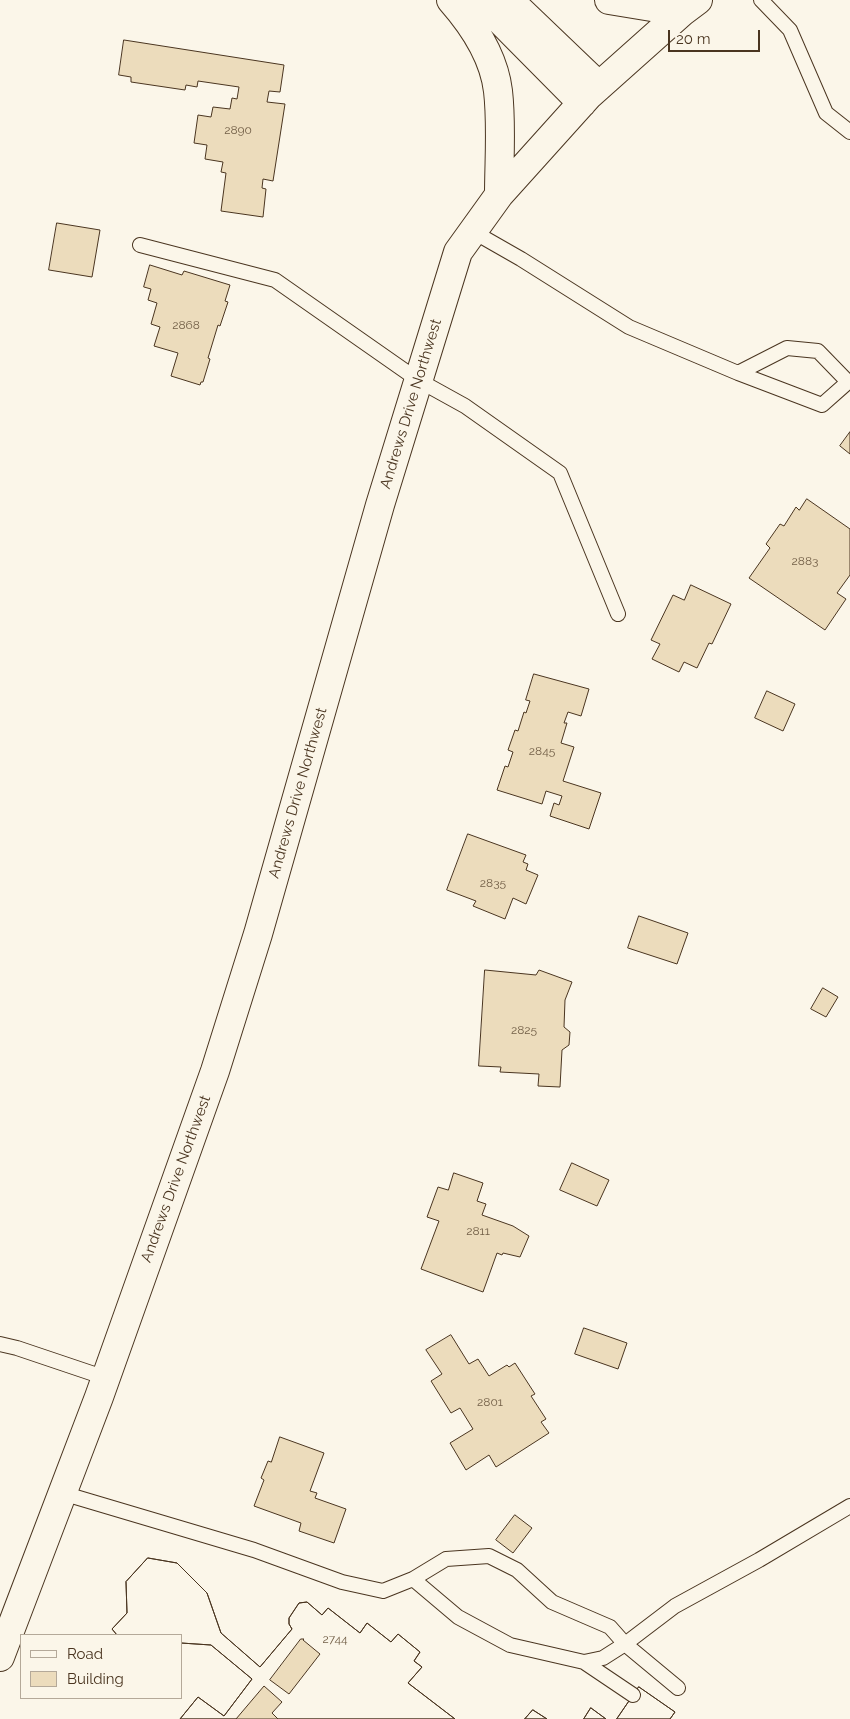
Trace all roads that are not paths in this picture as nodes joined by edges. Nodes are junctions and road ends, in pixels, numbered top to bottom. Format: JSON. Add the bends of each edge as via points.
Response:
{"nodes":[{"id":1,"x":451,"y":0,"type":"edge"},
{"id":2,"x":480,"y":0,"type":"edge"},
{"id":3,"x":509,"y":0,"type":"edge"},
{"id":4,"x":609,"y":0,"type":"edge"},
{"id":5,"x":761,"y":0,"type":"edge"},
{"id":6,"x":690,"y":6,"type":"edge"},
{"id":7,"x":590,"y":94,"type":"junction"},
{"id":8,"x":850,"y":132,"type":"edge"},
{"id":9,"x":498,"y":195,"type":"junction"},
{"id":10,"x":472,"y":231,"type":"junction"},
{"id":11,"x":140,"y":245,"type":"dead end"},
{"id":12,"x":738,"y":374,"type":"junction"},
{"id":13,"x":418,"y":380,"type":"junction"},
{"id":14,"x":618,"y":614,"type":"dead end"},
{"id":15,"x":0,"y":1344,"type":"edge"},
{"id":16,"x":106,"y":1378,"type":"junction"},
{"id":17,"x":62,"y":1493,"type":"junction"},
{"id":18,"x":850,"y":1506,"type":"edge"},
{"id":19,"x":413,"y":1579,"type":"junction"},
{"id":20,"x":626,"y":1644,"type":"junction"},
{"id":21,"x":0,"y":1657,"type":"edge"},
{"id":22,"x":584,"y":1662,"type":"junction"},
{"id":23,"x":678,"y":1688,"type":"dead end"},
{"id":24,"x":633,"y":1695,"type":"dead end"}],
"edges":[{"from":1,"to":9,"type":"street","via":[[474,30],[494,74],[498,99]]},
{"from":2,"to":7,"type":"street"},
{"from":3,"to":7,"type":"street"},
{"from":4,"to":6,"type":"street"},
{"from":5,"to":8,"type":"lane","via":[[790,30],[826,113]]},
{"from":6,"to":7,"type":"street","name":"Andrews Drive Northwest"},
{"from":7,"to":9,"type":"street","name":"Andrews Drive Northwest"},
{"from":9,"to":10,"type":"street","name":"Andrews Drive Northwest"},
{"from":10,"to":12,"type":"lane","via":[[629,327]]},
{"from":10,"to":13,"type":"street","name":"Andrews Drive Northwest","via":[[458,252]]},
{"from":11,"to":13,"type":"lane","via":[[275,280]]},
{"from":12,"to":12,"type":"lane","via":[[822,405],[848,382],[818,351],[787,348]]},
{"from":13,"to":14,"type":"lane","via":[[465,406],[560,473]]},
{"from":13,"to":16,"type":"street","name":"Andrews Drive Northwest","via":[[251,958],[215,1071]]},
{"from":15,"to":16,"type":"lane"},
{"from":16,"to":17,"type":"street","name":"Andrews Drive Northwest"},
{"from":17,"to":19,"type":"lane","via":[[254,1550],[342,1582],[383,1591]]},
{"from":17,"to":21,"type":"street","name":"Andrews Drive Northwest"},
{"from":18,"to":20,"type":"lane","via":[[675,1606]]},
{"from":19,"to":20,"type":"lane","via":[[446,1559],[489,1556],[517,1570],[552,1602],[610,1627]]},
{"from":19,"to":22,"type":"lane","via":[[458,1617],[510,1645]]},
{"from":20,"to":22,"type":"lane","via":[[603,1658]]},
{"from":20,"to":23,"type":"lane"},
{"from":22,"to":24,"type":"lane"}]}
